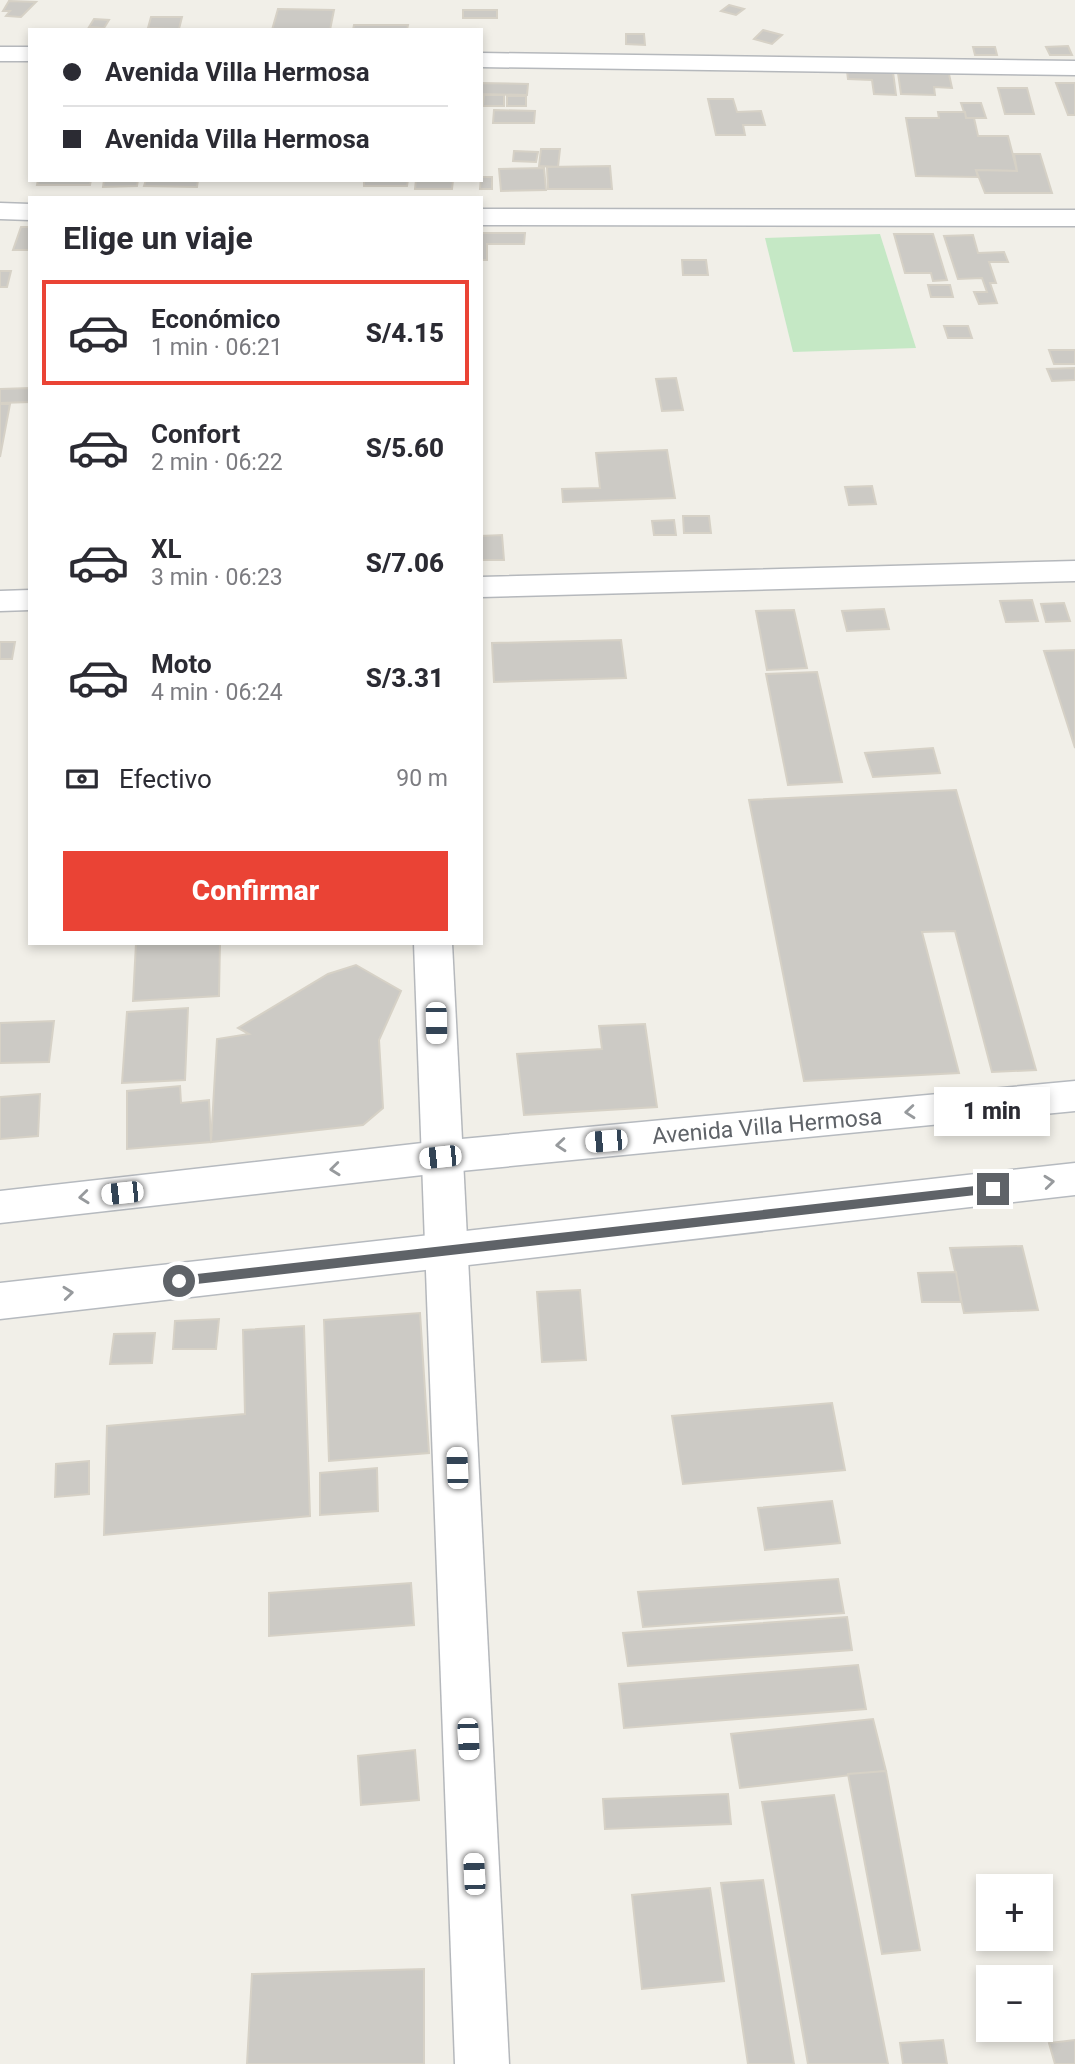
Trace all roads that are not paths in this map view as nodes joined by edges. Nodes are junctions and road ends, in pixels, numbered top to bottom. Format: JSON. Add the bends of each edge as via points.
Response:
{"nodes":[{"id":1,"x":0,"y":54,"type":"edge"},
{"id":2,"x":28,"y":54,"type":"edge"},
{"id":3,"x":483,"y":60,"type":"edge"},
{"id":4,"x":1075,"y":68,"type":"edge"},
{"id":5,"x":0,"y":211,"type":"edge"},
{"id":6,"x":28,"y":212,"type":"edge"},
{"id":7,"x":483,"y":217,"type":"edge"},
{"id":8,"x":1075,"y":218,"type":"edge"},
{"id":9,"x":1075,"y":571,"type":"edge"},
{"id":10,"x":483,"y":587,"type":"edge"},
{"id":11,"x":28,"y":600,"type":"edge"},
{"id":12,"x":0,"y":601,"type":"edge"},
{"id":13,"x":433,"y":945,"type":"edge"},
{"id":14,"x":1075,"y":1096,"type":"edge"},
{"id":15,"x":440,"y":1157,"type":"junction"},
{"id":16,"x":1075,"y":1179,"type":"edge"},
{"id":17,"x":0,"y":1207,"type":"edge"},
{"id":18,"x":447,"y":1251,"type":"junction"},
{"id":19,"x":0,"y":1301,"type":"edge"},
{"id":20,"x":482,"y":2064,"type":"edge"}],
"edges":[{"from":1,"to":2,"type":"street"},
{"from":3,"to":4,"type":"street"},
{"from":5,"to":6,"type":"street"},
{"from":7,"to":8,"type":"street"},
{"from":9,"to":10,"type":"street"},
{"from":11,"to":12,"type":"street"},
{"from":13,"to":15,"type":"street"},
{"from":14,"to":15,"type":"street","name":"Avenida Villa Hermosa","one_way":true},
{"from":15,"to":17,"type":"street","name":"Avenida Villa Hermosa","one_way":true},
{"from":15,"to":18,"type":"street"},
{"from":18,"to":16,"type":"street","one_way":true},
{"from":19,"to":18,"type":"street","one_way":true},
{"from":18,"to":20,"type":"street"}]}
